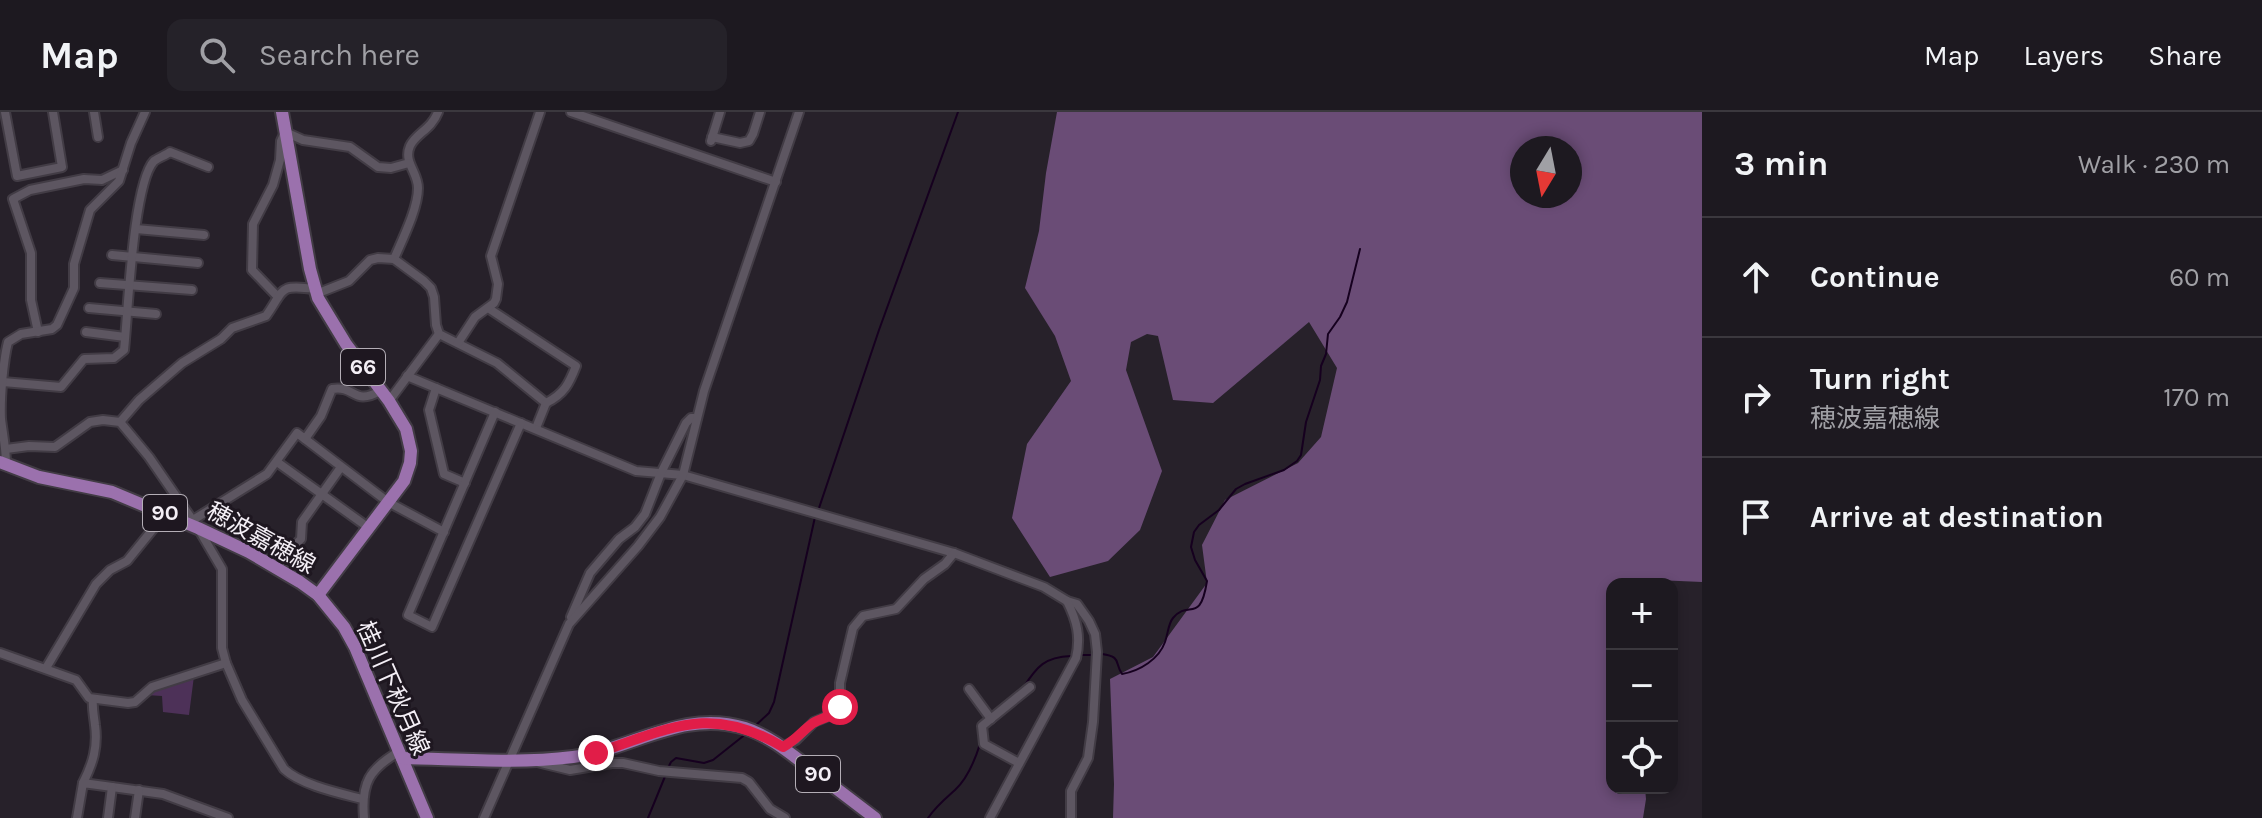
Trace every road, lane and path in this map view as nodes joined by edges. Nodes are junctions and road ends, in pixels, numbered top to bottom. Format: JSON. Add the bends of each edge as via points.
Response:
{"nodes":[{"id":1,"x":5,"y":112,"type":"edge"},
{"id":2,"x":53,"y":112,"type":"edge"},
{"id":3,"x":94,"y":112,"type":"edge"},
{"id":4,"x":145,"y":112,"type":"edge"},
{"id":5,"x":282,"y":112,"type":"edge"},
{"id":6,"x":438,"y":112,"type":"edge"},
{"id":7,"x":540,"y":112,"type":"edge"},
{"id":8,"x":571,"y":112,"type":"edge"},
{"id":9,"x":720,"y":112,"type":"edge"},
{"id":10,"x":760,"y":112,"type":"edge"},
{"id":11,"x":799,"y":112,"type":"edge"},
{"id":12,"x":285,"y":132,"type":"junction"},
{"id":13,"x":98,"y":137,"type":"dead end"},
{"id":14,"x":409,"y":163,"type":"junction"},
{"id":15,"x":62,"y":167,"type":"junction"},
{"id":16,"x":208,"y":167,"type":"dead end"},
{"id":17,"x":124,"y":170,"type":"junction"},
{"id":18,"x":17,"y":176,"type":"junction"},
{"id":19,"x":66,"y":181,"type":"junction"},
{"id":20,"x":776,"y":182,"type":"junction"},
{"id":21,"x":21,"y":193,"type":"junction"},
{"id":22,"x":136,"y":229,"type":"junction"},
{"id":23,"x":204,"y":235,"type":"dead end"},
{"id":24,"x":112,"y":255,"type":"dead end"},
{"id":25,"x":133,"y":256,"type":"junction"},
{"id":26,"x":394,"y":259,"type":"junction"},
{"id":27,"x":198,"y":263,"type":"dead end"},
{"id":28,"x":100,"y":283,"type":"dead end"},
{"id":29,"x":131,"y":285,"type":"junction"},
{"id":30,"x":192,"y":290,"type":"dead end"},
{"id":31,"x":316,"y":291,"type":"junction"},
{"id":32,"x":278,"y":297,"type":"junction"},
{"id":33,"x":89,"y":308,"type":"dead end"},
{"id":34,"x":488,"y":308,"type":"junction"},
{"id":35,"x":128,"y":311,"type":"junction"},
{"id":36,"x":156,"y":314,"type":"dead end"},
{"id":37,"x":38,"y":332,"type":"junction"},
{"id":38,"x":86,"y":332,"type":"dead end"},
{"id":39,"x":0,"y":334,"type":"edge"},
{"id":40,"x":439,"y":334,"type":"junction"},
{"id":41,"x":125,"y":337,"type":"junction"},
{"id":42,"x":8,"y":342,"type":"junction"},
{"id":43,"x":458,"y":343,"type":"junction"},
{"id":44,"x":407,"y":376,"type":"junction"},
{"id":45,"x":3,"y":382,"type":"junction"},
{"id":46,"x":436,"y":388,"type":"junction"},
{"id":47,"x":384,"y":396,"type":"junction"},
{"id":48,"x":546,"y":403,"type":"junction"},
{"id":49,"x":495,"y":412,"type":"junction"},
{"id":50,"x":697,"y":418,"type":"junction"},
{"id":51,"x":120,"y":422,"type":"junction"},
{"id":52,"x":521,"y":423,"type":"junction"},
{"id":53,"x":536,"y":428,"type":"junction"},
{"id":54,"x":305,"y":439,"type":"junction"},
{"id":55,"x":6,"y":449,"type":"junction"},
{"id":56,"x":277,"y":462,"type":"junction"},
{"id":57,"x":3,"y":463,"type":"edge"},
{"id":58,"x":341,"y":467,"type":"junction"},
{"id":59,"x":661,"y":473,"type":"junction"},
{"id":60,"x":683,"y":475,"type":"junction"},
{"id":61,"x":465,"y":483,"type":"junction"},
{"id":62,"x":320,"y":493,"type":"junction"},
{"id":63,"x":388,"y":502,"type":"junction"},
{"id":64,"x":166,"y":513,"type":"junction"},
{"id":65,"x":196,"y":524,"type":"junction"},
{"id":66,"x":369,"y":528,"type":"junction"},
{"id":67,"x":444,"y":532,"type":"junction"},
{"id":68,"x":954,"y":553,"type":"junction"},
{"id":69,"x":277,"y":568,"type":"junction"},
{"id":70,"x":318,"y":595,"type":"junction"},
{"id":71,"x":1067,"y":601,"type":"junction"},
{"id":72,"x":569,"y":624,"type":"junction"},
{"id":73,"x":0,"y":653,"type":"edge"},
{"id":74,"x":226,"y":663,"type":"junction"},
{"id":75,"x":46,"y":668,"type":"junction"},
{"id":76,"x":1030,"y":687,"type":"dead end"},
{"id":77,"x":969,"y":689,"type":"dead end"},
{"id":78,"x":93,"y":699,"type":"junction"},
{"id":79,"x":991,"y":719,"type":"junction"},
{"id":80,"x":783,"y":747,"type":"junction"},
{"id":81,"x":401,"y":754,"type":"junction"},
{"id":82,"x":508,"y":760,"type":"junction"},
{"id":83,"x":533,"y":761,"type":"junction"},
{"id":84,"x":1019,"y":763,"type":"junction"},
{"id":85,"x":83,"y":783,"type":"junction"},
{"id":86,"x":112,"y":787,"type":"junction"},
{"id":87,"x":139,"y":790,"type":"junction"},
{"id":88,"x":362,"y":799,"type":"junction"},
{"id":89,"x":77,"y":818,"type":"edge"},
{"id":90,"x":108,"y":818,"type":"edge"},
{"id":91,"x":135,"y":818,"type":"edge"},
{"id":92,"x":228,"y":818,"type":"edge"},
{"id":93,"x":364,"y":818,"type":"edge"},
{"id":94,"x":427,"y":818,"type":"edge"},
{"id":95,"x":484,"y":818,"type":"edge"},
{"id":96,"x":785,"y":818,"type":"edge"},
{"id":97,"x":875,"y":818,"type":"edge"},
{"id":98,"x":990,"y":818,"type":"edge"},
{"id":99,"x":1071,"y":818,"type":"edge"}],
"edges":[{"from":1,"to":18,"type":"street"},
{"from":2,"to":15,"type":"street"},
{"from":3,"to":13,"type":"street"},
{"from":4,"to":17,"type":"street"},
{"from":5,"to":12,"type":"main road","number":"66"},
{"from":6,"to":14,"type":"street","via":[[410,145]]},
{"from":7,"to":34,"type":"street","via":[[493,249],[498,292]]},
{"from":8,"to":20,"type":"street"},
{"from":9,"to":10,"type":"street","via":[[712,139],[745,143]]},
{"from":11,"to":20,"type":"street"},
{"from":12,"to":14,"type":"street","via":[[315,143],[343,145],[378,167]]},
{"from":12,"to":31,"type":"main road","number":"66"},
{"from":12,"to":32,"type":"street","via":[[273,185],[253,224],[252,270]]},
{"from":14,"to":26,"type":"street","via":[[418,191]]},
{"from":15,"to":18,"type":"street"},
{"from":15,"to":19,"type":"street"},
{"from":16,"to":22,"type":"street","via":[[170,152],[153,162],[141,190]]},
{"from":17,"to":19,"type":"street","via":[[102,180]]},
{"from":17,"to":37,"type":"street","via":[[115,187],[90,210],[74,264],[74,288],[57,325]]},
{"from":18,"to":21,"type":"street"},
{"from":19,"to":21,"type":"street"},
{"from":20,"to":50,"type":"street"},
{"from":21,"to":37,"type":"street","via":[[13,199],[31,253],[31,300]]},
{"from":22,"to":23,"type":"street"},
{"from":22,"to":25,"type":"street"},
{"from":24,"to":25,"type":"street"},
{"from":25,"to":27,"type":"street"},
{"from":25,"to":29,"type":"street"},
{"from":26,"to":31,"type":"street","via":[[370,260],[349,281]]},
{"from":26,"to":40,"type":"street","via":[[431,288]]},
{"from":28,"to":29,"type":"street"},
{"from":29,"to":30,"type":"street"},
{"from":29,"to":35,"type":"street"},
{"from":31,"to":32,"type":"street","via":[[293,286]]},
{"from":31,"to":47,"type":"main road","number":"66"},
{"from":32,"to":51,"type":"street","via":[[266,316],[232,328],[182,363]]},
{"from":33,"to":35,"type":"street"},
{"from":34,"to":43,"type":"street","via":[[475,317]]},
{"from":34,"to":48,"type":"street","via":[[576,366],[567,388]]},
{"from":35,"to":36,"type":"street"},
{"from":35,"to":41,"type":"street"},
{"from":37,"to":42,"type":"street"},
{"from":38,"to":41,"type":"street"},
{"from":39,"to":42,"type":"street"},
{"from":40,"to":43,"type":"street"},
{"from":40,"to":44,"type":"street"},
{"from":41,"to":45,"type":"street","via":[[124,350],[114,358],[84,359],[61,387]]},
{"from":42,"to":45,"type":"street"},
{"from":43,"to":48,"type":"street","via":[[497,363]]},
{"from":44,"to":46,"type":"street"},
{"from":44,"to":47,"type":"street"},
{"from":45,"to":55,"type":"street","via":[[0,416]]},
{"from":46,"to":49,"type":"street"},
{"from":46,"to":61,"type":"street","via":[[429,410],[444,474]]},
{"from":47,"to":54,"type":"street","via":[[359,397],[340,387],[332,389]]},
{"from":47,"to":63,"type":"main road","number":"66","via":[[406,429],[411,451],[408,473]]},
{"from":48,"to":53,"type":"street"},
{"from":49,"to":52,"type":"street"},
{"from":49,"to":61,"type":"street"},
{"from":50,"to":59,"type":"street","via":[[686,423]]},
{"from":50,"to":60,"type":"street"},
{"from":51,"to":55,"type":"street","via":[[90,422],[55,447]]},
{"from":51,"to":65,"type":"street"},
{"from":52,"to":53,"type":"street"},
{"from":52,"to":67,"type":"street","via":[[432,627],[408,615]]},
{"from":53,"to":59,"type":"street","via":[[636,471]]},
{"from":54,"to":56,"type":"street","via":[[297,433]]},
{"from":54,"to":58,"type":"street"},
{"from":55,"to":57,"type":"street"},
{"from":56,"to":62,"type":"street"},
{"from":56,"to":65,"type":"street"},
{"from":57,"to":64,"type":"main road","name":"穂波嘉穂線","number":"90","via":[[39,477],[112,492]]},
{"from":58,"to":62,"type":"street"},
{"from":58,"to":63,"type":"street"},
{"from":59,"to":60,"type":"street"},
{"from":59,"to":72,"type":"street","via":[[645,514],[590,573]]},
{"from":60,"to":68,"type":"street"},
{"from":60,"to":72,"type":"street","via":[[638,546]]},
{"from":61,"to":67,"type":"street"},
{"from":62,"to":66,"type":"street"},
{"from":62,"to":69,"type":"street","via":[[302,522],[301,539]]},
{"from":63,"to":66,"type":"main road","number":"66"},
{"from":63,"to":67,"type":"street"},
{"from":64,"to":65,"type":"main road","name":"穂波嘉穂線","number":"90"},
{"from":64,"to":75,"type":"street","via":[[127,561],[96,584]]},
{"from":65,"to":69,"type":"main road","name":"穂波嘉穂線","number":"90"},
{"from":65,"to":74,"type":"street","via":[[222,569]]},
{"from":66,"to":70,"type":"main road","number":"66"},
{"from":68,"to":71,"type":"street"},
{"from":68,"to":80,"type":"street","via":[[896,609],[863,616],[849,638],[838,712],[814,722]]},
{"from":69,"to":70,"type":"main road","name":"穂波嘉穂線","number":"90"},
{"from":70,"to":81,"type":"main road","name":"桂川下秋月線","via":[[355,647]]},
{"from":71,"to":84,"type":"street","via":[[1079,631],[1076,658]]},
{"from":71,"to":99,"type":"street","via":[[1077,604],[1089,621],[1097,652],[1088,758],[1071,791]]},
{"from":72,"to":82,"type":"street"},
{"from":73,"to":75,"type":"street"},
{"from":74,"to":78,"type":"street","via":[[152,687],[135,702]]},
{"from":74,"to":88,"type":"street","via":[[287,773]]},
{"from":75,"to":78,"type":"street","via":[[76,680]]},
{"from":76,"to":79,"type":"street"},
{"from":77,"to":79,"type":"street"},
{"from":78,"to":85,"type":"street","via":[[96,743]]},
{"from":79,"to":84,"type":"street","via":[[982,726],[984,744]]},
{"from":80,"to":83,"type":"main road","number":"90","via":[[742,727],[704,722],[596,753]]},
{"from":80,"to":97,"type":"main road","number":"90"},
{"from":81,"to":82,"type":"main road","number":"90"},
{"from":81,"to":88,"type":"street","via":[[376,767]]},
{"from":81,"to":94,"type":"main road","name":"桂川下秋月線"},
{"from":82,"to":83,"type":"main road","number":"90"},
{"from":82,"to":95,"type":"street"},
{"from":83,"to":96,"type":"street","via":[[570,770],[623,763],[742,778]]},
{"from":84,"to":98,"type":"street"},
{"from":85,"to":86,"type":"street"},
{"from":85,"to":89,"type":"street"},
{"from":86,"to":87,"type":"street"},
{"from":86,"to":90,"type":"street"},
{"from":87,"to":91,"type":"street"},
{"from":87,"to":92,"type":"street"},
{"from":88,"to":93,"type":"street"}]}
